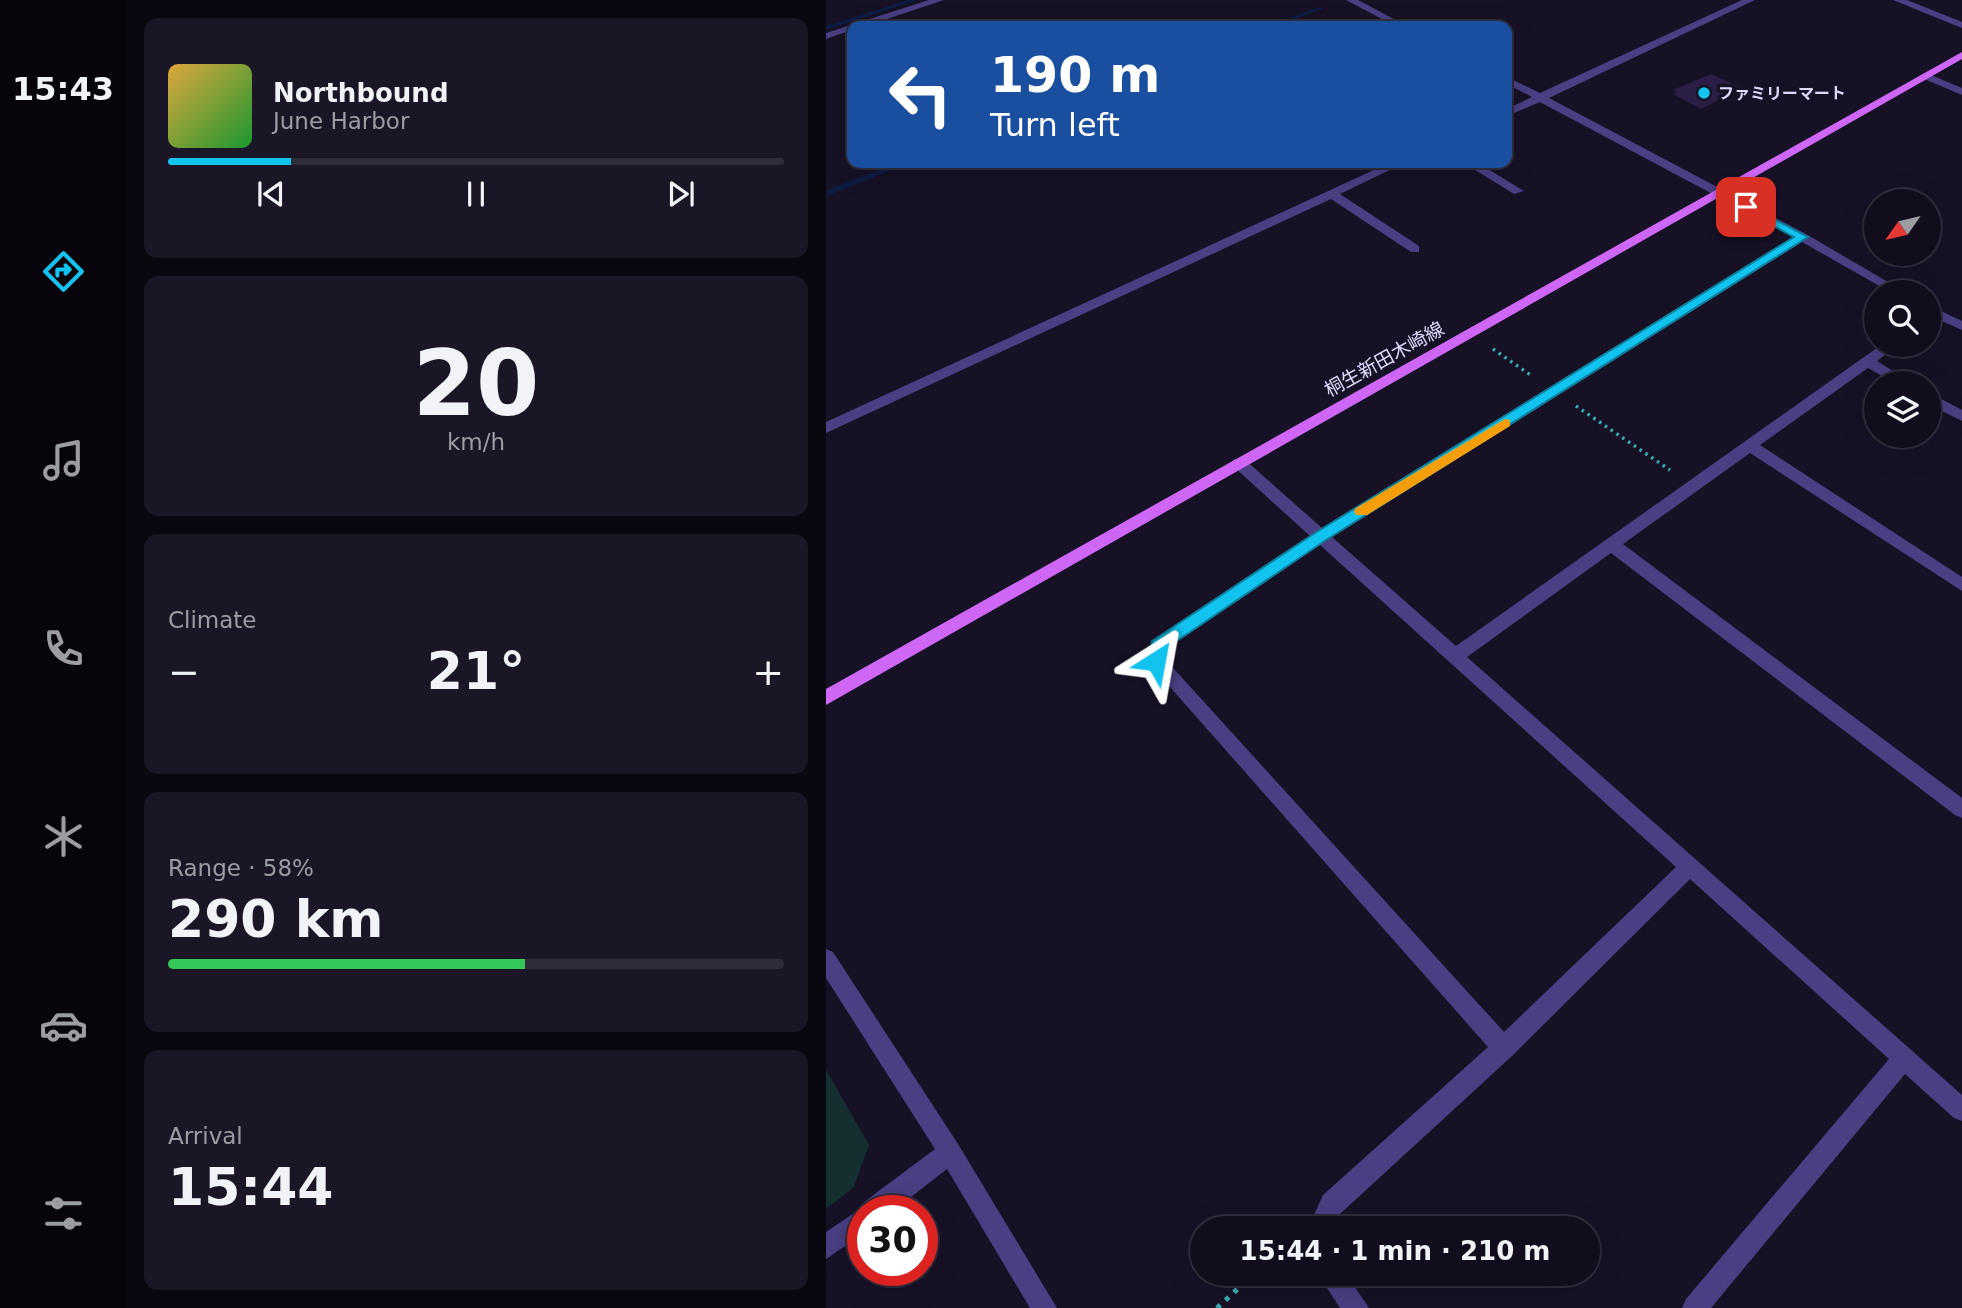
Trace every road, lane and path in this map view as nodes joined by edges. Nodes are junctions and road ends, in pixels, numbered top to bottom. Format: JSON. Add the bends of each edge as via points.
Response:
{"nodes":[{"id":1,"x":939,"y":0,"type":"edge"},
{"id":2,"x":1351,"y":0,"type":"edge"},
{"id":3,"x":1750,"y":0,"type":"edge"},
{"id":4,"x":1898,"y":0,"type":"edge"},
{"id":5,"x":873,"y":21,"type":"edge"},
{"id":6,"x":1392,"y":21,"type":"edge"},
{"id":7,"x":1962,"y":25,"type":"edge"},
{"id":8,"x":847,"y":29,"type":"edge"},
{"id":9,"x":826,"y":36,"type":"edge"},
{"id":10,"x":1962,"y":55,"type":"edge"},
{"id":11,"x":1926,"y":76,"type":"junction"},
{"id":12,"x":1512,"y":83,"type":"edge"},
{"id":13,"x":1962,"y":92,"type":"edge"},
{"id":14,"x":1540,"y":97,"type":"junction"},
{"id":15,"x":1512,"y":111,"type":"edge"},
{"id":16,"x":1387,"y":168,"type":"edge"},
{"id":17,"x":1479,"y":168,"type":"edge"},
{"id":18,"x":1518,"y":191,"type":"dead end"},
{"id":19,"x":1719,"y":192,"type":"junction"},
{"id":20,"x":1332,"y":194,"type":"junction"},
{"id":21,"x":1802,"y":237,"type":"junction"},
{"id":22,"x":1415,"y":249,"type":"dead end"},
{"id":23,"x":1878,"y":280,"type":"edge"},
{"id":24,"x":1941,"y":317,"type":"edge"},
{"id":25,"x":1962,"y":326,"type":"edge"},
{"id":26,"x":1487,"y":345,"type":"dead end"},
{"id":27,"x":1875,"y":357,"type":"edge"},
{"id":28,"x":1868,"y":362,"type":"junction"},
{"id":29,"x":1884,"y":371,"type":"edge"},
{"id":30,"x":1538,"y":381,"type":"dead end"},
{"id":31,"x":1573,"y":404,"type":"dead end"},
{"id":32,"x":1941,"y":404,"type":"edge"},
{"id":33,"x":1962,"y":416,"type":"edge"},
{"id":34,"x":826,"y":428,"type":"edge"},
{"id":35,"x":1750,"y":446,"type":"junction"},
{"id":36,"x":1239,"y":463,"type":"junction"},
{"id":37,"x":1674,"y":473,"type":"dead end"},
{"id":38,"x":1320,"y":537,"type":"junction"},
{"id":39,"x":1612,"y":545,"type":"junction"},
{"id":40,"x":1962,"y":585,"type":"edge"},
{"id":41,"x":1455,"y":656,"type":"junction"},
{"id":42,"x":826,"y":698,"type":"edge"},
{"id":43,"x":1962,"y":809,"type":"edge"},
{"id":44,"x":1691,"y":865,"type":"junction"},
{"id":45,"x":826,"y":959,"type":"edge"},
{"id":46,"x":1504,"y":1048,"type":"junction"},
{"id":47,"x":1904,"y":1058,"type":"junction"},
{"id":48,"x":1962,"y":1110,"type":"edge"},
{"id":49,"x":950,"y":1152,"type":"junction"},
{"id":50,"x":894,"y":1195,"type":"edge"},
{"id":51,"x":1326,"y":1216,"type":"edge"},
{"id":52,"x":847,"y":1231,"type":"edge"},
{"id":53,"x":826,"y":1247,"type":"edge"},
{"id":54,"x":1241,"y":1286,"type":"edge"},
{"id":55,"x":1339,"y":1286,"type":"edge"},
{"id":56,"x":1044,"y":1308,"type":"edge"},
{"id":57,"x":1217,"y":1308,"type":"edge"},
{"id":58,"x":1356,"y":1308,"type":"edge"},
{"id":59,"x":1695,"y":1308,"type":"edge"}],
"edges":[{"from":1,"to":5,"type":"street"},
{"from":2,"to":6,"type":"street"},
{"from":3,"to":14,"type":"street"},
{"from":4,"to":7,"type":"street"},
{"from":8,"to":9,"type":"street"},
{"from":10,"to":11,"type":"main road","name":"桐生新田木崎線"},
{"from":11,"to":13,"type":"street"},
{"from":11,"to":19,"type":"main road","name":"桐生新田木崎線"},
{"from":12,"to":14,"type":"street"},
{"from":14,"to":15,"type":"street"},
{"from":14,"to":19,"type":"street"},
{"from":16,"to":20,"type":"street"},
{"from":17,"to":18,"type":"street"},
{"from":19,"to":21,"type":"street"},
{"from":19,"to":36,"type":"main road","name":"桐生新田木崎線"},
{"from":20,"to":22,"type":"street"},
{"from":20,"to":34,"type":"street"},
{"from":21,"to":23,"type":"street"},
{"from":21,"to":38,"type":"street"},
{"from":24,"to":25,"type":"street"},
{"from":26,"to":30,"type":"path"},
{"from":27,"to":28,"type":"street"},
{"from":28,"to":29,"type":"street"},
{"from":28,"to":35,"type":"street"},
{"from":31,"to":37,"type":"path"},
{"from":32,"to":33,"type":"street"},
{"from":35,"to":39,"type":"street"},
{"from":35,"to":40,"type":"street"},
{"from":36,"to":38,"type":"street"},
{"from":36,"to":42,"type":"main road","name":"桐生新田木崎線"},
{"from":38,"to":41,"type":"street"},
{"from":38,"to":46,"type":"street","via":[[1157,646],[1156,661]]},
{"from":39,"to":41,"type":"street"},
{"from":39,"to":43,"type":"street"},
{"from":41,"to":44,"type":"street"},
{"from":44,"to":46,"type":"street"},
{"from":44,"to":47,"type":"street"},
{"from":45,"to":49,"type":"street"},
{"from":46,"to":51,"type":"street","via":[[1332,1204]]},
{"from":47,"to":48,"type":"street"},
{"from":47,"to":59,"type":"street"},
{"from":49,"to":50,"type":"street"},
{"from":49,"to":56,"type":"street"},
{"from":52,"to":53,"type":"street"},
{"from":54,"to":57,"type":"path"},
{"from":55,"to":58,"type":"street"}]}
